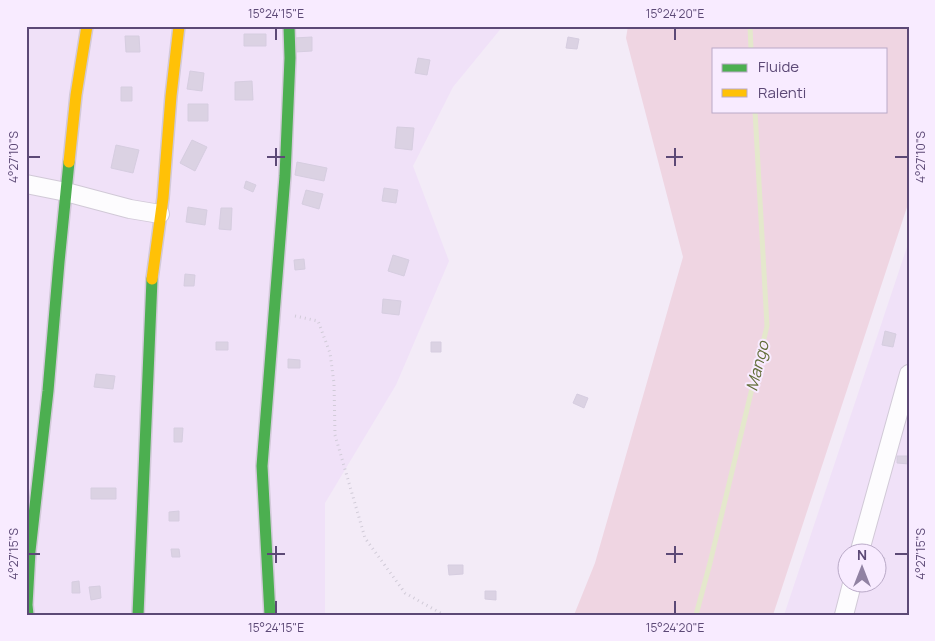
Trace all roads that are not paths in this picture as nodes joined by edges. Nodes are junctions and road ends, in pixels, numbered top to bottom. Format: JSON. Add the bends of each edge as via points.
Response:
{"nodes":[{"id":1,"x":87,"y":26,"type":"edge"},
{"id":2,"x":179,"y":26,"type":"edge"},
{"id":3,"x":289,"y":26,"type":"edge"},
{"id":4,"x":26,"y":184,"type":"edge"},
{"id":5,"x":66,"y":192,"type":"junction"},
{"id":6,"x":160,"y":214,"type":"junction"},
{"id":7,"x":909,"y":374,"type":"edge"},
{"id":8,"x":862,"y":544,"type":"edge"},
{"id":9,"x":849,"y":594,"type":"edge"},
{"id":10,"x":28,"y":615,"type":"edge"},
{"id":11,"x":138,"y":615,"type":"edge"},
{"id":12,"x":270,"y":615,"type":"edge"},
{"id":13,"x":844,"y":615,"type":"edge"}],
"edges":[{"from":1,"to":5,"type":"street"},
{"from":2,"to":6,"type":"street"},
{"from":3,"to":12,"type":"street","via":[[285,176],[262,466]]},
{"from":4,"to":5,"type":"street"},
{"from":5,"to":6,"type":"street"},
{"from":5,"to":10,"type":"street","via":[[30,551]]},
{"from":6,"to":11,"type":"street","via":[[152,274]]},
{"from":7,"to":8,"type":"street"},
{"from":9,"to":13,"type":"street"}]}
